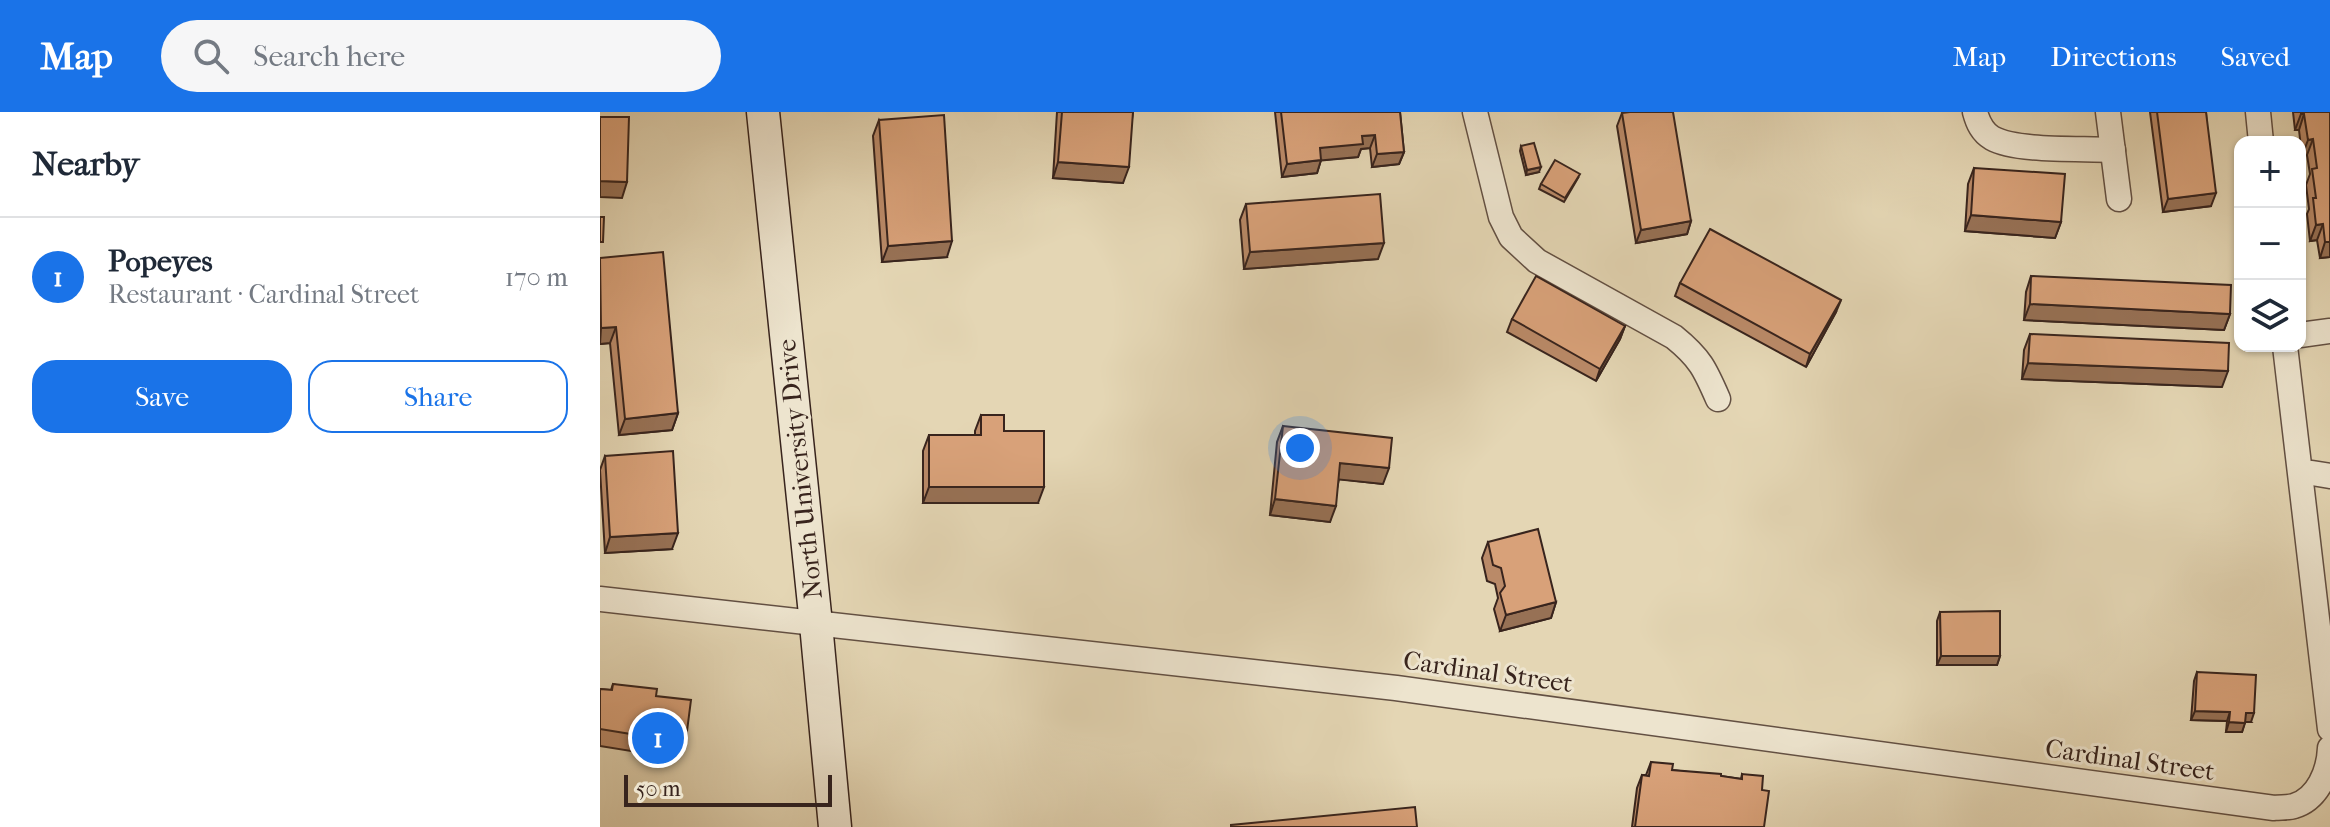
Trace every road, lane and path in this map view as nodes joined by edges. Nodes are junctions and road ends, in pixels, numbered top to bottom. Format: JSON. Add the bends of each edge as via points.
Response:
{"nodes":[{"id":1,"x":763,"y":112,"type":"edge"},
{"id":2,"x":1475,"y":112,"type":"edge"},
{"id":3,"x":1975,"y":112,"type":"edge"},
{"id":4,"x":2108,"y":112,"type":"edge"},
{"id":5,"x":2258,"y":112,"type":"edge"},
{"id":6,"x":2260,"y":136,"type":"edge"},
{"id":7,"x":2113,"y":150,"type":"junction"},
{"id":8,"x":2119,"y":199,"type":"dead end"},
{"id":9,"x":2330,"y":331,"type":"edge"},
{"id":10,"x":2306,"y":334,"type":"edge"},
{"id":11,"x":2286,"y":352,"type":"edge"},
{"id":12,"x":1718,"y":399,"type":"dead end"},
{"id":13,"x":2301,"y":474,"type":"junction"},
{"id":14,"x":2330,"y":476,"type":"edge"},
{"id":15,"x":600,"y":599,"type":"edge"},
{"id":16,"x":816,"y":624,"type":"junction"},
{"id":17,"x":2328,"y":680,"type":"edge"},
{"id":18,"x":2330,"y":729,"type":"edge"},
{"id":19,"x":2330,"y":748,"type":"edge"},
{"id":20,"x":835,"y":827,"type":"edge"}],
"edges":[{"from":1,"to":16,"type":"main road","name":"North University Drive"},
{"from":2,"to":12,"type":"street","via":[[1501,217],[1511,237],[1537,261],[1674,337],[1699,359]]},
{"from":3,"to":7,"type":"street","via":[[1983,130],[2010,144]]},
{"from":4,"to":7,"type":"street"},
{"from":5,"to":6,"type":"street"},
{"from":7,"to":8,"type":"street"},
{"from":9,"to":10,"type":"street"},
{"from":11,"to":13,"type":"street"},
{"from":13,"to":14,"type":"street"},
{"from":13,"to":17,"type":"street"},
{"from":15,"to":16,"type":"street","name":"Cardinal Street"},
{"from":16,"to":19,"type":"street","name":"Cardinal Street","via":[[1396,688],[2274,808],[2293,806],[2314,792],[2328,768]]},
{"from":16,"to":20,"type":"main road","name":"North University Drive"},
{"from":17,"to":18,"type":"street"}]}
